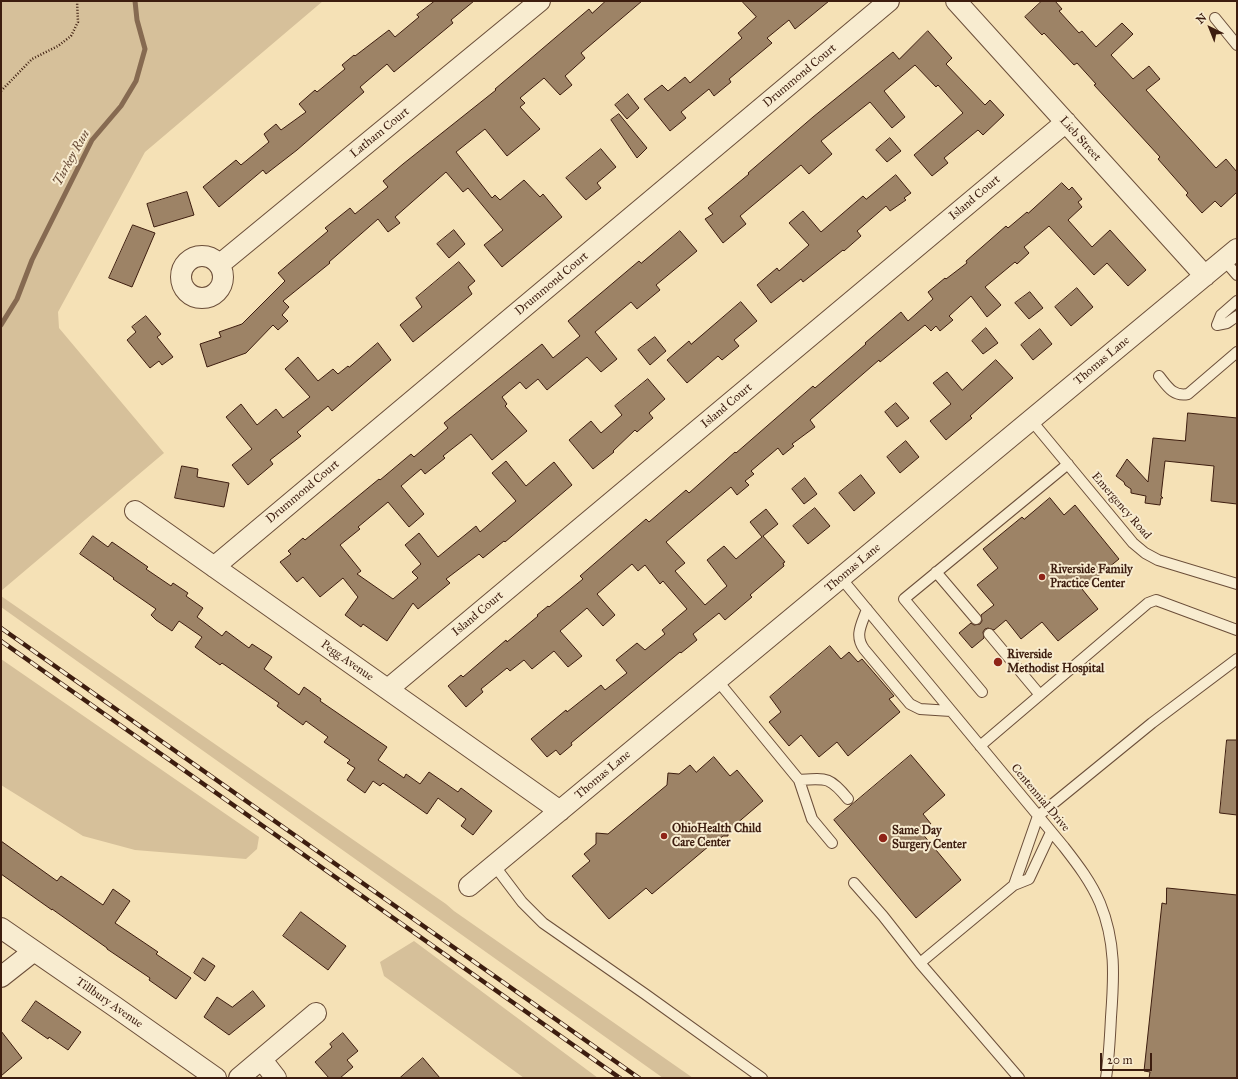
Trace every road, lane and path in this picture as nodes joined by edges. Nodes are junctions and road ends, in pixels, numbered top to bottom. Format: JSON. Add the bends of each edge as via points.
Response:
{"nodes":[{"id":1,"x":77,"y":1,"type":"edge"},
{"id":2,"x":540,"y":1,"type":"edge"},
{"id":3,"x":890,"y":1,"type":"edge"},
{"id":4,"x":956,"y":1,"type":"edge"},
{"id":5,"x":1215,"y":18,"type":"dead end"},
{"id":6,"x":1237,"y":45,"type":"edge"},
{"id":7,"x":1,"y":91,"type":"edge"},
{"id":8,"x":1066,"y":122,"type":"junction"},
{"id":9,"x":1230,"y":255,"type":"edge"},
{"id":10,"x":219,"y":265,"type":"dead end"},
{"id":11,"x":1237,"y":275,"type":"edge"},
{"id":12,"x":1205,"y":276,"type":"junction"},
{"id":13,"x":1237,"y":301,"type":"edge"},
{"id":14,"x":1237,"y":316,"type":"edge"},
{"id":15,"x":1237,"y":352,"type":"edge"},
{"id":16,"x":1159,"y":376,"type":"dead end"},
{"id":17,"x":1031,"y":420,"type":"junction"},
{"id":18,"x":1068,"y":464,"type":"junction"},
{"id":19,"x":135,"y":511,"type":"dead end"},
{"id":20,"x":214,"y":566,"type":"junction"},
{"id":21,"x":936,"y":572,"type":"junction"},
{"id":22,"x":841,"y":578,"type":"junction"},
{"id":23,"x":1237,"y":584,"type":"edge"},
{"id":24,"x":867,"y":609,"type":"junction"},
{"id":25,"x":976,"y":619,"type":"dead end"},
{"id":26,"x":1237,"y":630,"type":"edge"},
{"id":27,"x":989,"y":634,"type":"dead end"},
{"id":28,"x":1237,"y":659,"type":"edge"},
{"id":29,"x":717,"y":680,"type":"junction"},
{"id":30,"x":388,"y":689,"type":"junction"},
{"id":31,"x":982,"y":692,"type":"dead end"},
{"id":32,"x":1040,"y":695,"type":"junction"},
{"id":33,"x":951,"y":711,"type":"junction"},
{"id":34,"x":980,"y":746,"type":"junction"},
{"id":35,"x":800,"y":780,"type":"junction"},
{"id":36,"x":848,"y":799,"type":"dead end"},
{"id":37,"x":560,"y":811,"type":"junction"},
{"id":38,"x":1038,"y":816,"type":"junction"},
{"id":39,"x":1051,"y":832,"type":"junction"},
{"id":40,"x":832,"y":843,"type":"dead end"},
{"id":41,"x":494,"y":865,"type":"junction"},
{"id":42,"x":854,"y":883,"type":"dead end"},
{"id":43,"x":1014,"y":885,"type":"junction"},
{"id":44,"x":468,"y":886,"type":"dead end"},
{"id":45,"x":1,"y":928,"type":"edge"},
{"id":46,"x":34,"y":951,"type":"junction"},
{"id":47,"x":920,"y":962,"type":"junction"},
{"id":48,"x":1,"y":977,"type":"edge"},
{"id":49,"x":316,"y":1013,"type":"dead end"},
{"id":50,"x":262,"y":1060,"type":"junction"},
{"id":51,"x":216,"y":1078,"type":"edge"},
{"id":52,"x":239,"y":1078,"type":"edge"},
{"id":53,"x":276,"y":1078,"type":"edge"},
{"id":54,"x":762,"y":1078,"type":"edge"},
{"id":55,"x":1019,"y":1078,"type":"edge"},
{"id":56,"x":1106,"y":1078,"type":"edge"}],
"edges":[{"from":1,"to":7,"type":"path","via":[[78,22],[71,36],[58,46],[32,59]]},
{"from":2,"to":10,"type":"street","name":"Latham Court"},
{"from":3,"to":20,"type":"street","name":"Drummond Court"},
{"from":4,"to":8,"type":"street","name":"Lieb Street"},
{"from":5,"to":6,"type":"lane"},
{"from":8,"to":12,"type":"street","name":"Lieb Street"},
{"from":8,"to":30,"type":"street","name":"Island Court"},
{"from":9,"to":11,"type":"lane"},
{"from":9,"to":12,"type":"street","name":"Thomas Lane"},
{"from":12,"to":17,"type":"street","name":"Thomas Lane"},
{"from":13,"to":14,"type":"lane","via":[[1221,314],[1217,325],[1227,324]]},
{"from":15,"to":16,"type":"lane","via":[[1188,394],[1175,393]]},
{"from":17,"to":18,"type":"lane","name":"Emergency Road"},
{"from":17,"to":22,"type":"street","name":"Thomas Lane"},
{"from":18,"to":21,"type":"lane"},
{"from":18,"to":23,"type":"lane","name":"Emergency Road","via":[[1133,543],[1145,553],[1158,560]]},
{"from":19,"to":20,"type":"street","name":"Pegg Avenue"},
{"from":20,"to":30,"type":"street","name":"Pegg Avenue"},
{"from":21,"to":25,"type":"lane"},
{"from":21,"to":31,"type":"lane","via":[[904,599]]},
{"from":22,"to":24,"type":"lane","name":"Centennial Drive"},
{"from":22,"to":29,"type":"street","name":"Thomas Lane"},
{"from":24,"to":33,"type":"lane","name":"Centennial Drive"},
{"from":24,"to":33,"type":"lane","via":[[858,635],[864,649],[910,704],[920,709]]},
{"from":26,"to":32,"type":"lane","via":[[1156,600],[1148,603]]},
{"from":27,"to":32,"type":"lane"},
{"from":28,"to":38,"type":"lane","via":[[1152,723]]},
{"from":29,"to":35,"type":"lane"},
{"from":29,"to":37,"type":"street","name":"Thomas Lane"},
{"from":30,"to":37,"type":"street","name":"Pegg Avenue"},
{"from":32,"to":34,"type":"lane"},
{"from":33,"to":34,"type":"lane","name":"Centennial Drive"},
{"from":34,"to":38,"type":"lane","name":"Centennial Drive"},
{"from":35,"to":36,"type":"lane","via":[[828,780]]},
{"from":35,"to":40,"type":"lane","via":[[812,819]]},
{"from":37,"to":41,"type":"street","name":"Thomas Lane"},
{"from":38,"to":39,"type":"lane","name":"Centennial Drive"},
{"from":38,"to":43,"type":"lane"},
{"from":39,"to":43,"type":"lane","via":[[1028,879]]},
{"from":39,"to":56,"type":"lane","name":"Centennial Drive","via":[[1079,866],[1100,903],[1109,934],[1114,976]]},
{"from":41,"to":44,"type":"street","name":"Thomas Lane"},
{"from":41,"to":54,"type":"lane","via":[[522,902],[543,922]]},
{"from":42,"to":47,"type":"lane"},
{"from":43,"to":47,"type":"lane"},
{"from":45,"to":46,"type":"street","name":"Tillbury Avenue"},
{"from":46,"to":48,"type":"street"},
{"from":46,"to":51,"type":"street","name":"Tillbury Avenue"},
{"from":47,"to":55,"type":"lane"},
{"from":49,"to":50,"type":"street"},
{"from":50,"to":52,"type":"street"},
{"from":50,"to":53,"type":"street"}]}
